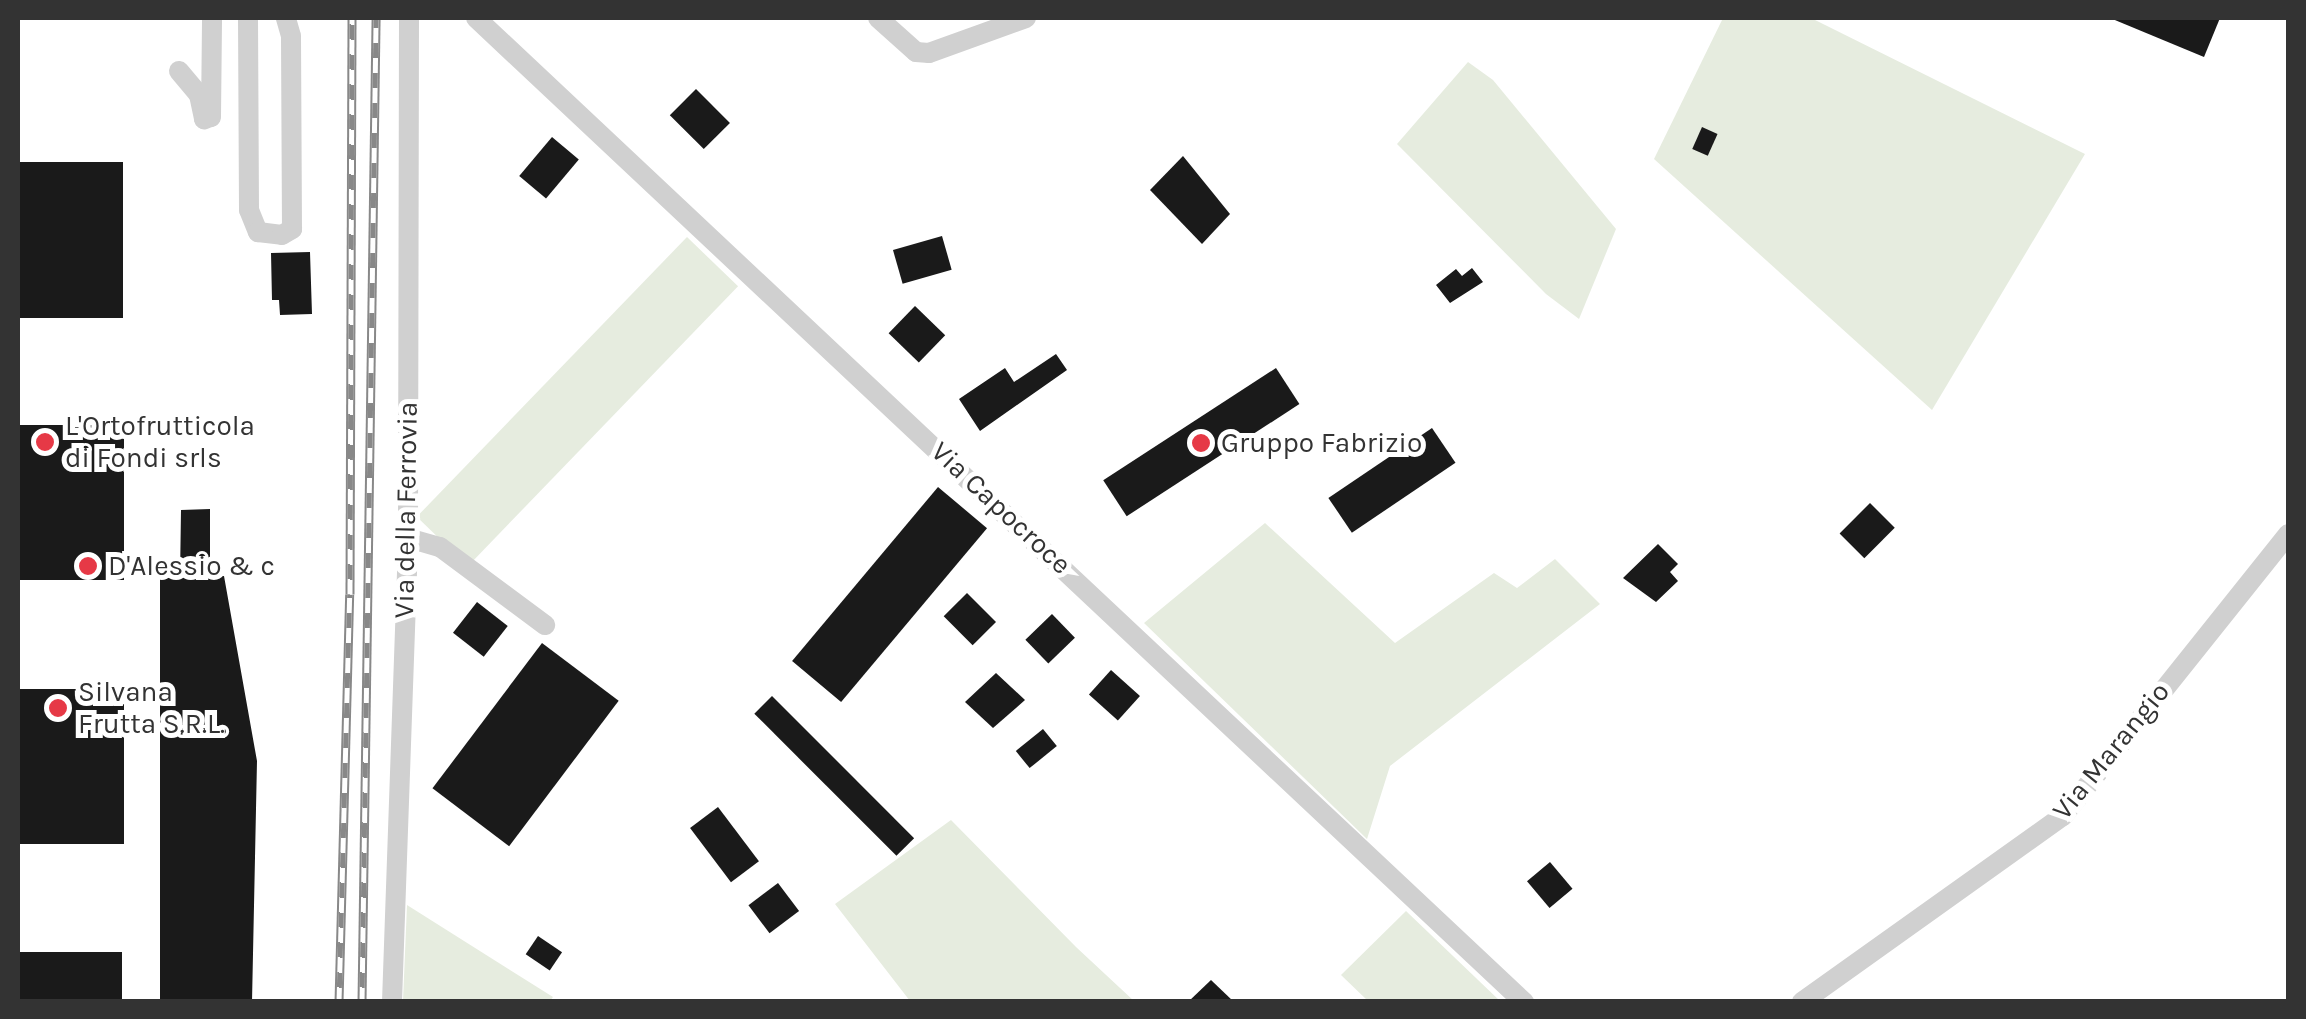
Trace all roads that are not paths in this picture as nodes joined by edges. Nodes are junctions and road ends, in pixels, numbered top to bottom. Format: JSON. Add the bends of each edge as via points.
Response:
{"nodes":[{"id":1,"x":212,"y":18,"type":"edge"},
{"id":2,"x":248,"y":18,"type":"edge"},
{"id":3,"x":286,"y":18,"type":"edge"},
{"id":4,"x":409,"y":18,"type":"edge"},
{"id":5,"x":476,"y":18,"type":"edge"},
{"id":6,"x":878,"y":18,"type":"edge"},
{"id":7,"x":1026,"y":18,"type":"edge"},
{"id":8,"x":179,"y":71,"type":"dead end"},
{"id":9,"x":2288,"y":534,"type":"edge"},
{"id":10,"x":408,"y":538,"type":"junction"},
{"id":11,"x":545,"y":625,"type":"dead end"},
{"id":12,"x":392,"y":1002,"type":"edge"},
{"id":13,"x":1524,"y":1002,"type":"edge"},
{"id":14,"x":1802,"y":1002,"type":"edge"}],
"edges":[{"from":1,"to":8,"type":"street","via":[[207,120],[199,95]]},
{"from":2,"to":3,"type":"street","via":[[249,210],[258,232],[282,235],[292,229]]},
{"from":4,"to":10,"type":"street","name":"Via della Ferrovia"},
{"from":5,"to":13,"type":"street","name":"Via Capocroce"},
{"from":6,"to":7,"type":"street","via":[[916,52],[929,53]]},
{"from":9,"to":14,"type":"street","name":"Via Marangio","via":[[2063,816]]},
{"from":10,"to":11,"type":"street","via":[[440,548]]},
{"from":10,"to":12,"type":"street","name":"Via della Ferrovia"}]}
